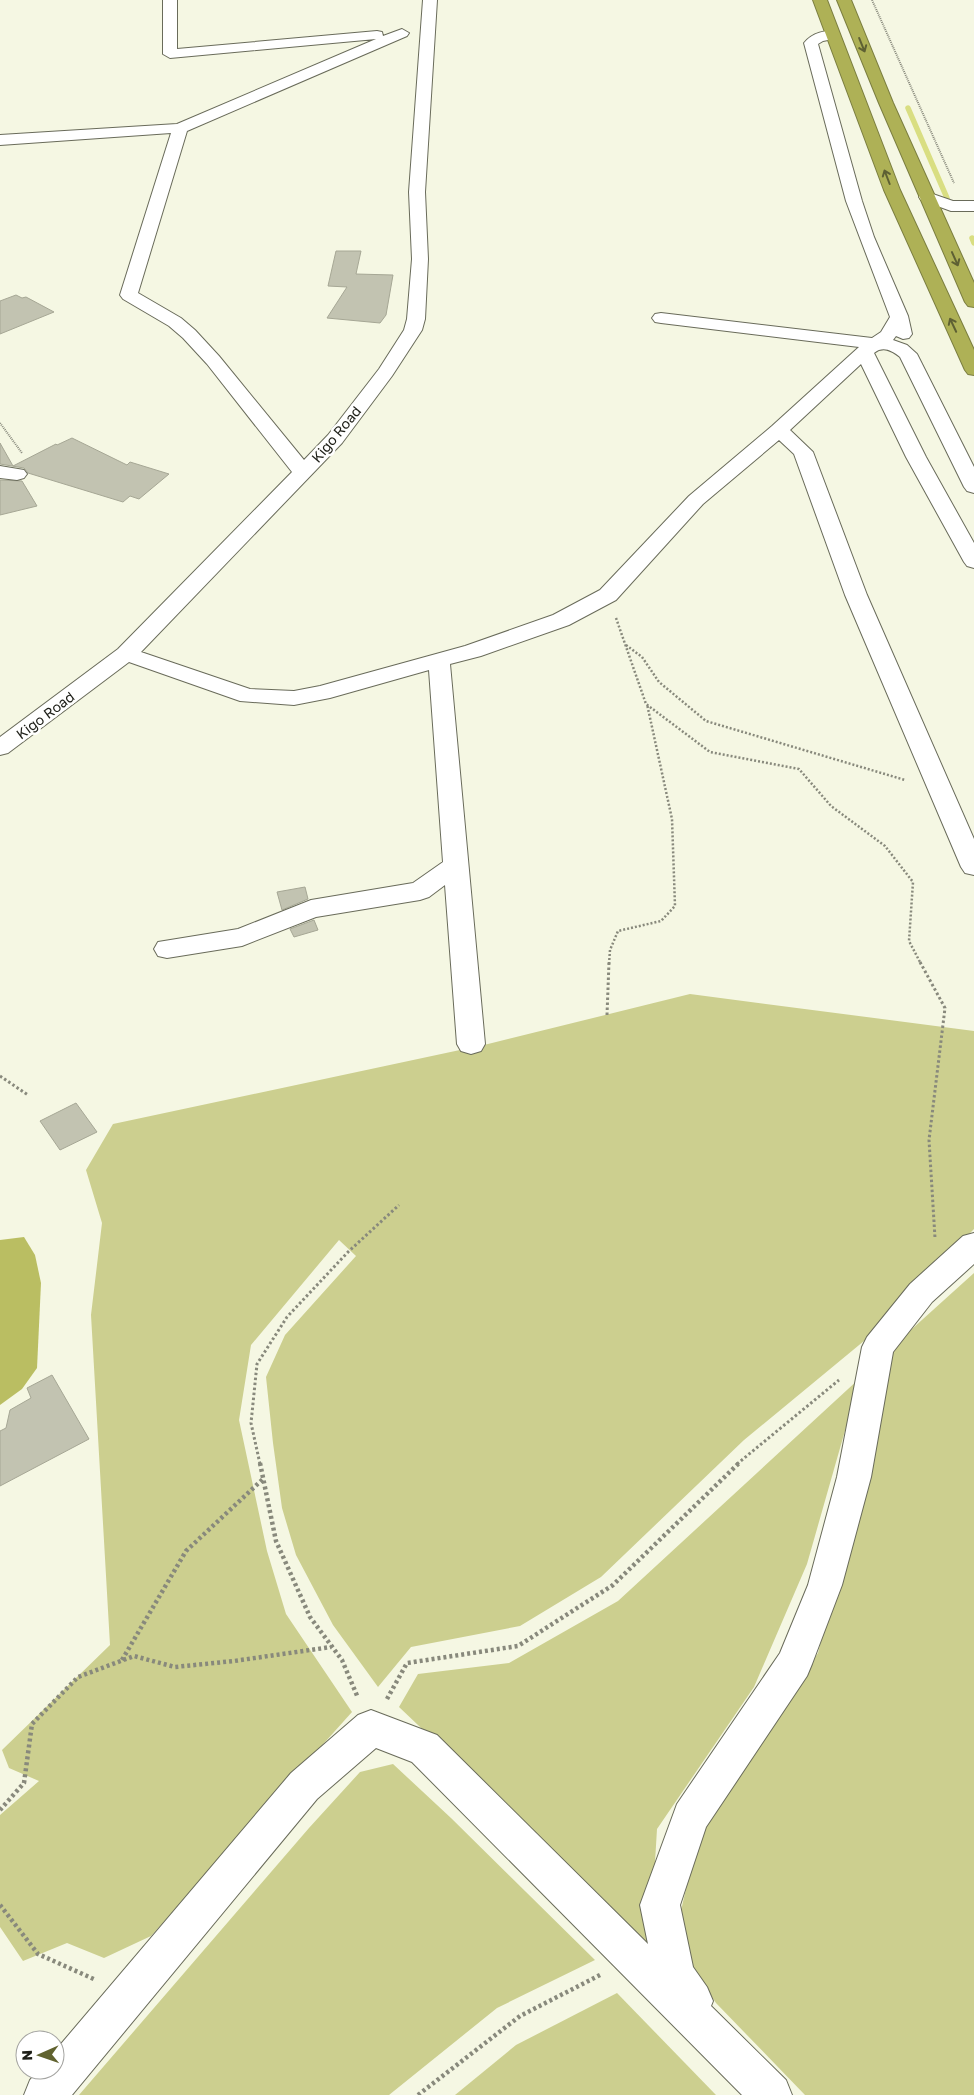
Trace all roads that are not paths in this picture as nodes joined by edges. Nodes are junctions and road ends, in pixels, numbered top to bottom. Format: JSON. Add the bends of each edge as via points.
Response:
{"nodes":[{"id":1,"x":170,"y":0,"type":"edge"},
{"id":2,"x":430,"y":0,"type":"edge"},
{"id":3,"x":820,"y":0,"type":"edge"},
{"id":4,"x":844,"y":0,"type":"edge"},
{"id":5,"x":428,"y":31,"type":"junction"},
{"id":6,"x":402,"y":33,"type":"junction"},
{"id":7,"x":833,"y":36,"type":"junction"},
{"id":8,"x":180,"y":128,"type":"junction"},
{"id":9,"x":0,"y":140,"type":"edge"},
{"id":10,"x":927,"y":197,"type":"junction"},
{"id":11,"x":971,"y":207,"type":"edge"},
{"id":12,"x":941,"y":228,"type":"junction"},
{"id":13,"x":974,"y":302,"type":"edge"},
{"id":14,"x":899,"y":316,"type":"junction"},
{"id":15,"x":661,"y":318,"type":"dead end"},
{"id":16,"x":870,"y":348,"type":"junction"},
{"id":17,"x":908,"y":354,"type":"junction"},
{"id":18,"x":974,"y":370,"type":"edge"},
{"id":19,"x":779,"y":430,"type":"junction"},
{"id":20,"x":303,"y":472,"type":"junction"},
{"id":21,"x":974,"y":487,"type":"edge"},
{"id":22,"x":974,"y":562,"type":"edge"},
{"id":23,"x":126,"y":654,"type":"junction"},
{"id":24,"x":439,"y":660,"type":"junction"},
{"id":25,"x":0,"y":748,"type":"edge"},
{"id":26,"x":457,"y":864,"type":"junction"},
{"id":27,"x":974,"y":867,"type":"edge"},
{"id":28,"x":167,"y":949,"type":"dead end"},
{"id":29,"x":471,"y":1044,"type":"dead end"},
{"id":30,"x":974,"y":1245,"type":"edge"},
{"id":31,"x":734,"y":2057,"type":"junction"},
{"id":32,"x":45,"y":2095,"type":"edge"},
{"id":33,"x":771,"y":2095,"type":"edge"}],
"edges":[{"from":1,"to":6,"type":"street","via":[[170,54]]},
{"from":2,"to":5,"type":"street","name":"Kigo Road"},
{"from":3,"to":7,"type":"highway"},
{"from":4,"to":10,"type":"highway","one_way":true},
{"from":5,"to":6,"type":"street"},
{"from":5,"to":20,"type":"street","name":"Kigo Road","via":[[416,192],[420,259],[413,330],[335,439]]},
{"from":6,"to":8,"type":"street"},
{"from":7,"to":14,"type":"street","via":[[819,37],[811,43],[862,225]]},
{"from":18,"to":7,"type":"highway","one_way":true,"via":[[892,190]]},
{"from":8,"to":9,"type":"street"},
{"from":8,"to":20,"type":"street","via":[[129,295],[189,334]]},
{"from":10,"to":11,"type":"street","via":[[940,203]]},
{"from":10,"to":12,"type":"highway"},
{"from":11,"to":12,"type":"street"},
{"from":12,"to":13,"type":"highway","one_way":true},
{"from":14,"to":16,"type":"street","via":[[888,335]]},
{"from":14,"to":17,"type":"street"},
{"from":15,"to":16,"type":"street"},
{"from":16,"to":17,"type":"street","via":[[888,343]]},
{"from":16,"to":19,"type":"street"},
{"from":16,"to":22,"type":"street","via":[[916,457]]},
{"from":17,"to":21,"type":"street"},
{"from":19,"to":24,"type":"street","via":[[696,500],[608,595],[561,620]]},
{"from":19,"to":27,"type":"street","via":[[802,452],[856,595]]},
{"from":20,"to":23,"type":"street","name":"Kigo Road"},
{"from":23,"to":24,"type":"street","via":[[248,696],[280,698],[322,693]]},
{"from":23,"to":25,"type":"street","name":"Kigo Road"},
{"from":24,"to":26,"type":"street"},
{"from":26,"to":28,"type":"street","via":[[420,891],[311,909],[242,937]]},
{"from":26,"to":29,"type":"street"},
{"from":30,"to":31,"type":"street","via":[[921,1292],[878,1347],[854,1477],[825,1585],[801,1647],[794,1664],[690,1817],[660,1905],[675,1976]]},
{"from":31,"to":32,"type":"street","via":[[424,1748],[371,1728],[304,1786]]},
{"from":31,"to":33,"type":"street"}]}
